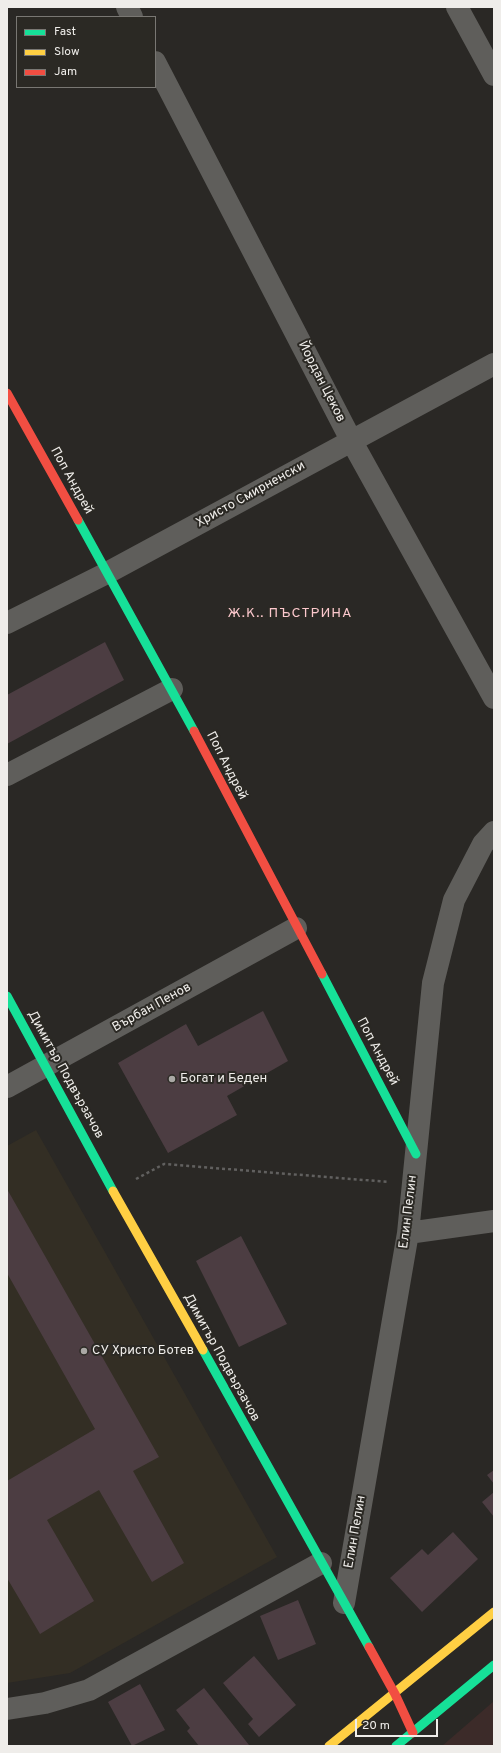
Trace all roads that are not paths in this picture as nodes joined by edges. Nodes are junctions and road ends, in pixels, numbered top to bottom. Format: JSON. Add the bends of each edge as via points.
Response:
{"nodes":[{"id":1,"x":127,"y":7,"type":"edge"},
{"id":2,"x":457,"y":7,"type":"edge"},
{"id":3,"x":132,"y":16,"type":"edge"},
{"id":4,"x":156,"y":64,"type":"edge"},
{"id":5,"x":494,"y":76,"type":"edge"},
{"id":6,"x":494,"y":364,"type":"edge"},
{"id":7,"x":7,"y":393,"type":"edge"},
{"id":8,"x":351,"y":440,"type":"junction"},
{"id":9,"x":107,"y":573,"type":"junction"},
{"id":10,"x":7,"y":623,"type":"edge"},
{"id":11,"x":172,"y":689,"type":"junction"},
{"id":12,"x":494,"y":698,"type":"edge"},
{"id":13,"x":7,"y":775,"type":"edge"},
{"id":14,"x":494,"y":832,"type":"edge"},
{"id":15,"x":296,"y":928,"type":"junction"},
{"id":16,"x":7,"y":996,"type":"edge"},
{"id":17,"x":45,"y":1066,"type":"junction"},
{"id":18,"x":7,"y":1087,"type":"edge"},
{"id":19,"x":416,"y":1154,"type":"junction"},
{"id":20,"x":494,"y":1221,"type":"edge"},
{"id":21,"x":408,"y":1233,"type":"junction"},
{"id":22,"x":321,"y":1563,"type":"junction"},
{"id":23,"x":344,"y":1603,"type":"junction"},
{"id":24,"x":494,"y":1612,"type":"edge"},
{"id":25,"x":494,"y":1665,"type":"edge"},
{"id":26,"x":395,"y":1694,"type":"junction"},
{"id":27,"x":7,"y":1709,"type":"edge"},
{"id":28,"x":413,"y":1733,"type":"junction"},
{"id":29,"x":329,"y":1746,"type":"edge"},
{"id":30,"x":396,"y":1746,"type":"edge"}],
"edges":[{"from":1,"to":3,"type":"street"},
{"from":2,"to":5,"type":"street"},
{"from":4,"to":8,"type":"street","name":"Йордан Цеков"},
{"from":6,"to":8,"type":"street","name":"Христо Смирненски"},
{"from":7,"to":9,"type":"street","name":"Поп Андрей"},
{"from":8,"to":9,"type":"street","name":"Христо Смирненски"},
{"from":8,"to":12,"type":"street","name":"Йордан Цеков"},
{"from":9,"to":10,"type":"street","name":"Христо Смирненски"},
{"from":9,"to":11,"type":"street","name":"Поп Андрей"},
{"from":11,"to":13,"type":"street"},
{"from":11,"to":15,"type":"street","name":"Поп Андрей"},
{"from":14,"to":19,"type":"street","name":"Елин Пелин","via":[[483,844],[454,900],[433,983]]},
{"from":15,"to":17,"type":"street","name":"Върбан Пенов"},
{"from":15,"to":19,"type":"street","name":"Поп Андрей"},
{"from":16,"to":17,"type":"street","name":"Димитър Подвързачов"},
{"from":17,"to":18,"type":"street","name":"Върбан Пенов"},
{"from":17,"to":22,"type":"street","name":"Димитър Подвързачов"},
{"from":19,"to":21,"type":"street","name":"Елин Пелин"},
{"from":20,"to":21,"type":"street"},
{"from":21,"to":23,"type":"street","name":"Елин Пелин"},
{"from":22,"to":23,"type":"street","name":"Димитър Подвързачов"},
{"from":22,"to":27,"type":"street","via":[[89,1690],[45,1703]]},
{"from":23,"to":26,"type":"street","name":"Димитър Подвързачов"},
{"from":24,"to":26,"type":"street"},
{"from":25,"to":28,"type":"street"},
{"from":26,"to":28,"type":"street","name":"Димитър Подвързачов"},
{"from":26,"to":29,"type":"street"},
{"from":28,"to":30,"type":"street"}]}
